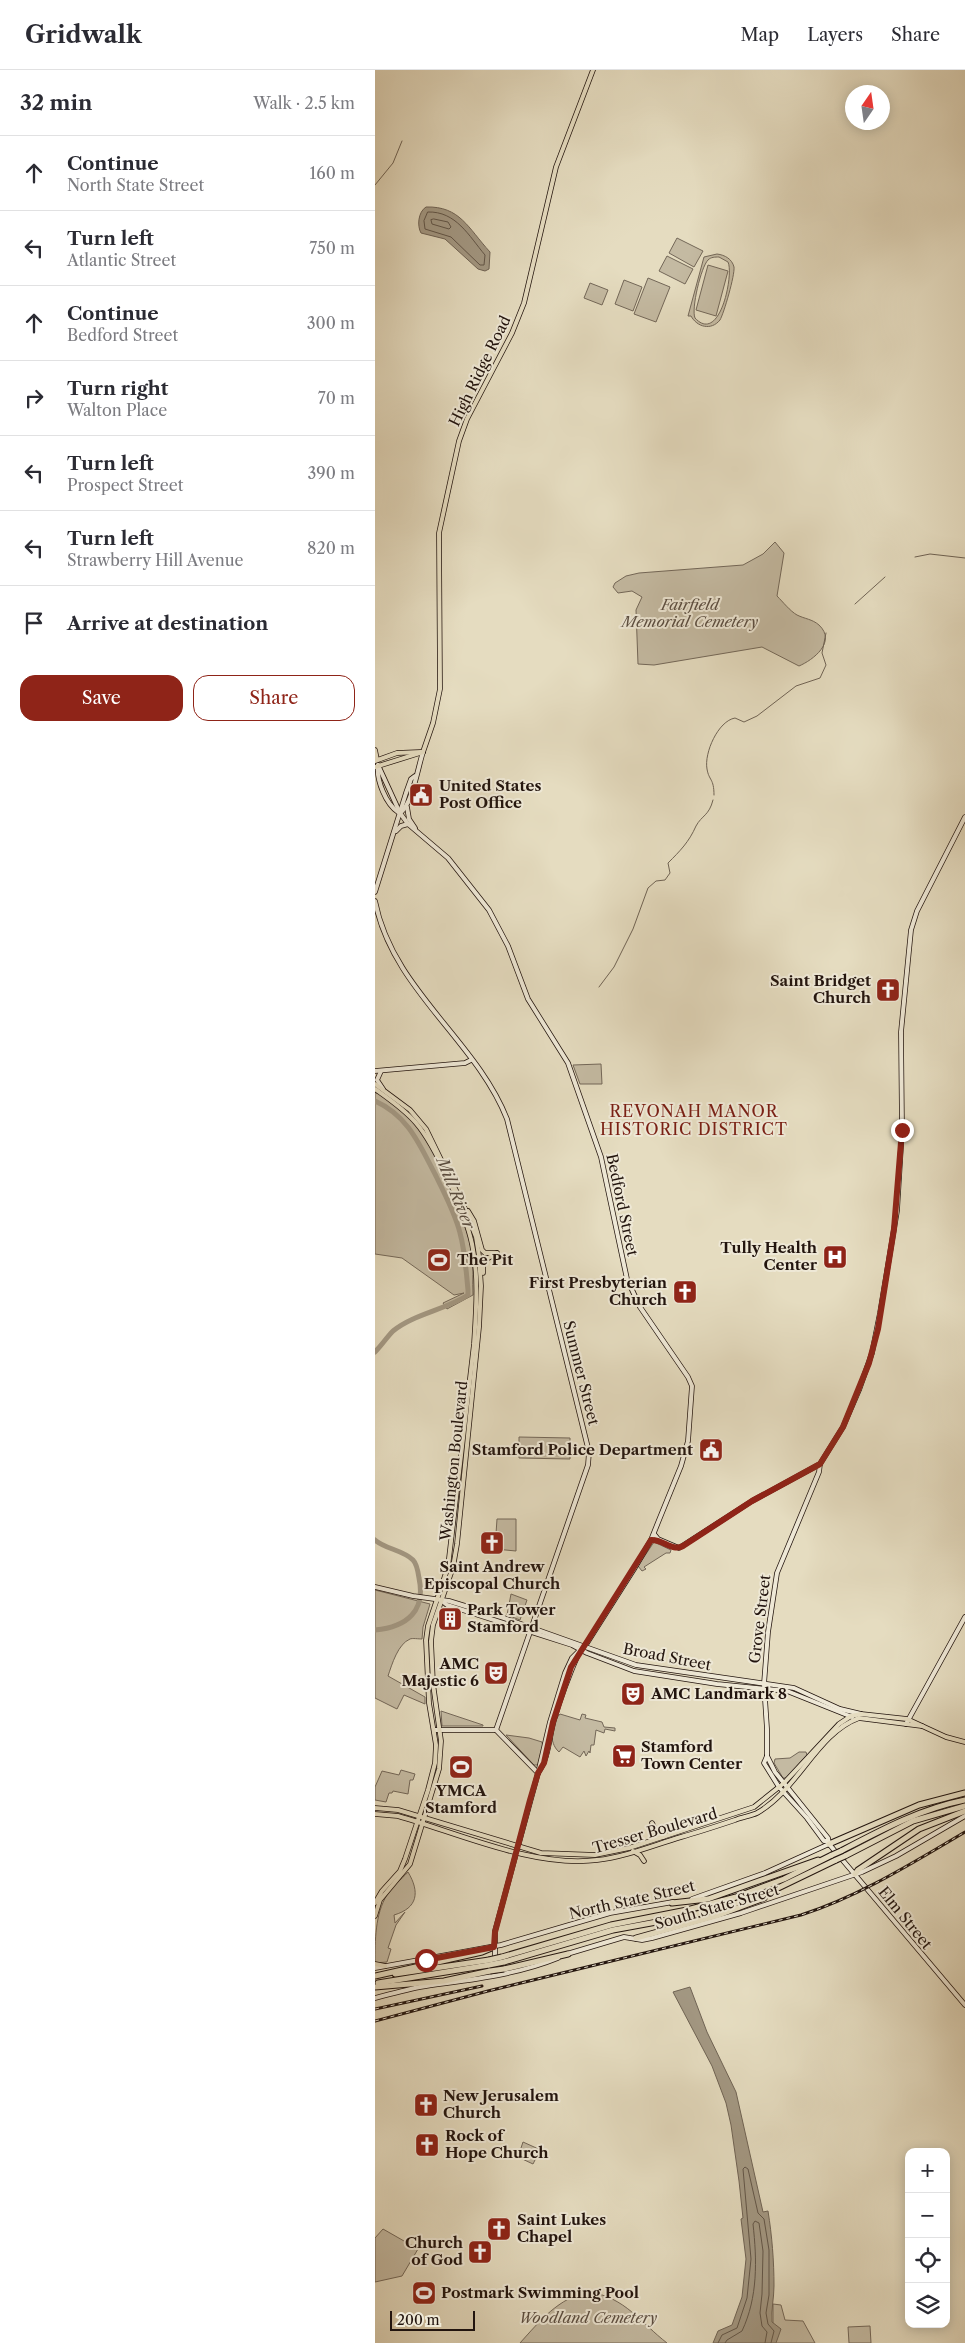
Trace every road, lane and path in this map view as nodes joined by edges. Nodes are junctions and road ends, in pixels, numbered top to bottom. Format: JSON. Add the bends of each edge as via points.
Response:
{"nodes":[{"id":1,"x":593,"y":70,"type":"edge"},
{"id":2,"x":375,"y":750,"type":"edge"},
{"id":3,"x":423,"y":752,"type":"junction"},
{"id":4,"x":376,"y":763,"type":"edge"},
{"id":5,"x":415,"y":776,"type":"junction"},
{"id":6,"x":408,"y":802,"type":"junction"},
{"id":7,"x":400,"y":814,"type":"junction"},
{"id":8,"x":965,"y":817,"type":"edge"},
{"id":9,"x":408,"y":824,"type":"junction"},
{"id":10,"x":416,"y":830,"type":"junction"},
{"id":11,"x":393,"y":836,"type":"junction"},
{"id":12,"x":375,"y":892,"type":"edge"},
{"id":13,"x":375,"y":901,"type":"edge"},
{"id":14,"x":471,"y":1060,"type":"junction"},
{"id":15,"x":375,"y":1071,"type":"edge"},
{"id":16,"x":381,"y":1071,"type":"junction"},
{"id":17,"x":375,"y":1084,"type":"edge"},
{"id":18,"x":375,"y":1089,"type":"edge"},
{"id":19,"x":385,"y":1091,"type":"junction"},
{"id":20,"x":465,"y":1209,"type":"junction"},
{"id":21,"x":481,"y":1286,"type":"junction"},
{"id":22,"x":480,"y":1312,"type":"junction"},
{"id":23,"x":476,"y":1316,"type":"junction"},
{"id":24,"x":820,"y":1464,"type":"junction"},
{"id":25,"x":453,"y":1527,"type":"junction"},
{"id":26,"x":458,"y":1528,"type":"junction"},
{"id":27,"x":653,"y":1534,"type":"junction"},
{"id":28,"x":658,"y":1539,"type":"junction"},
{"id":29,"x":651,"y":1540,"type":"junction"},
{"id":30,"x":375,"y":1587,"type":"edge"},
{"id":31,"x":436,"y":1600,"type":"junction"},
{"id":32,"x":442,"y":1602,"type":"junction"},
{"id":33,"x":965,"y":1617,"type":"edge"},
{"id":34,"x":531,"y":1629,"type":"junction"},
{"id":35,"x":582,"y":1648,"type":"junction"},
{"id":36,"x":764,"y":1686,"type":"junction"},
{"id":37,"x":851,"y":1716,"type":"junction"},
{"id":38,"x":860,"y":1716,"type":"junction"},
{"id":39,"x":906,"y":1722,"type":"junction"},
{"id":40,"x":437,"y":1730,"type":"junction"},
{"id":41,"x":496,"y":1730,"type":"junction"},
{"id":42,"x":965,"y":1742,"type":"edge"},
{"id":43,"x":767,"y":1756,"type":"junction"},
{"id":44,"x":538,"y":1773,"type":"junction"},
{"id":45,"x":784,"y":1783,"type":"junction"},
{"id":46,"x":779,"y":1787,"type":"junction"},
{"id":47,"x":787,"y":1788,"type":"junction"},
{"id":48,"x":783,"y":1792,"type":"junction"},
{"id":49,"x":963,"y":1794,"type":"edge"},
{"id":50,"x":375,"y":1808,"type":"edge"},
{"id":51,"x":964,"y":1808,"type":"edge"},
{"id":52,"x":375,"y":1814,"type":"edge"},
{"id":53,"x":420,"y":1816,"type":"junction"},
{"id":54,"x":425,"y":1818,"type":"junction"},
{"id":55,"x":418,"y":1822,"type":"junction"},
{"id":56,"x":423,"y":1823,"type":"junction"},
{"id":57,"x":652,"y":1824,"type":"dead end"},
{"id":58,"x":663,"y":1837,"type":"junction"},
{"id":59,"x":828,"y":1842,"type":"junction"},
{"id":60,"x":517,"y":1847,"type":"junction"},
{"id":61,"x":516,"y":1852,"type":"junction"},
{"id":62,"x":633,"y":1852,"type":"junction"},
{"id":63,"x":843,"y":1853,"type":"junction"},
{"id":64,"x":832,"y":1855,"type":"junction"},
{"id":65,"x":644,"y":1861,"type":"dead end"},
{"id":66,"x":855,"y":1874,"type":"junction"},
{"id":67,"x":788,"y":1884,"type":"junction"},
{"id":68,"x":375,"y":1903,"type":"edge"},
{"id":69,"x":672,"y":1903,"type":"junction"},
{"id":70,"x":375,"y":1916,"type":"edge"},
{"id":71,"x":642,"y":1921,"type":"junction"},
{"id":72,"x":636,"y":1938,"type":"junction"},
{"id":73,"x":494,"y":1947,"type":"junction"},
{"id":74,"x":568,"y":1954,"type":"junction"},
{"id":75,"x":503,"y":1963,"type":"junction"},
{"id":76,"x":489,"y":1965,"type":"junction"},
{"id":77,"x":375,"y":1966,"type":"edge"},
{"id":78,"x":434,"y":1968,"type":"junction"},
{"id":79,"x":496,"y":1975,"type":"junction"},
{"id":80,"x":375,"y":1977,"type":"edge"},
{"id":81,"x":375,"y":1985,"type":"edge"},
{"id":82,"x":375,"y":1998,"type":"edge"},
{"id":83,"x":965,"y":2005,"type":"edge"}],
"edges":[{"from":1,"to":3,"type":"main road","name":"High Ridge Road","via":[[556,167],[524,303],[459,441],[439,533],[440,689]]},
{"from":2,"to":4,"type":"main road"},
{"from":3,"to":4,"type":"main road","via":[[397,753]]},
{"from":3,"to":5,"type":"main road","name":"High Ridge Road"},
{"from":4,"to":7,"type":"main road","name":"Bedford Street"},
{"from":5,"to":6,"type":"main road","name":"High Ridge Road"},
{"from":5,"to":7,"type":"main road","name":"High Ridge Road","via":[[411,779]]},
{"from":6,"to":7,"type":"main road","name":"High Ridge Road"},
{"from":6,"to":10,"type":"main road","via":[[407,812]]},
{"from":7,"to":9,"type":"main road","name":"Bedford Street"},
{"from":7,"to":11,"type":"main road"},
{"from":8,"to":24,"type":"main road","name":"Grove Street","via":[[911,930],[901,1032],[902,1130],[897,1203],[881,1313],[872,1353],[850,1414]]},
{"from":9,"to":10,"type":"main road","name":"Bedford Street"},
{"from":9,"to":11,"type":"main road","via":[[399,827]]},
{"from":10,"to":27,"type":"main road","name":"Bedford Street","via":[[448,858],[489,910],[508,946],[530,1004],[568,1063],[601,1158],[627,1279],[640,1307],[692,1386],[688,1441]]},
{"from":11,"to":12,"type":"main road"},
{"from":13,"to":14,"type":"main road","name":"Summer Street","via":[[399,963]]},
{"from":14,"to":16,"type":"main road"},
{"from":14,"to":34,"type":"main road","name":"Summer Street","via":[[496,1095],[509,1126],[589,1452],[588,1465]]},
{"from":15,"to":16,"type":"main road"},
{"from":16,"to":19,"type":"main road","via":[[377,1080]]},
{"from":17,"to":19,"type":"main road","name":"Washington Boulevard"},
{"from":18,"to":23,"type":"main road","name":"Washington Boulevard","via":[[406,1112],[424,1133],[461,1210],[473,1246]]},
{"from":19,"to":20,"type":"main road","name":"Washington Boulevard","via":[[410,1110],[426,1129]]},
{"from":20,"to":21,"type":"main road","name":"Washington Boulevard","via":[[476,1237]]},
{"from":20,"to":21,"type":"main road","via":[[474,1221],[482,1250],[497,1253],[483,1261]]},
{"from":21,"to":22,"type":"main road","name":"Washington Boulevard"},
{"from":22,"to":23,"type":"main road"},
{"from":22,"to":26,"type":"main road","name":"Washington Boulevard"},
{"from":23,"to":25,"type":"main road","name":"Washington Boulevard"},
{"from":24,"to":28,"type":"main road","via":[[752,1501],[677,1548]]},
{"from":24,"to":36,"type":"main road","name":"Grove Street","via":[[776,1577]]},
{"from":25,"to":26,"type":"main road"},
{"from":25,"to":31,"type":"main road","name":"Washington Boulevard","via":[[447,1567]]},
{"from":26,"to":32,"type":"main road","name":"Washington Boulevard","via":[[453,1567]]},
{"from":27,"to":28,"type":"main road"},
{"from":27,"to":29,"type":"main road","name":"Bedford Street"},
{"from":28,"to":29,"type":"main road"},
{"from":29,"to":35,"type":"main road","name":"Bedford Street"},
{"from":30,"to":31,"type":"main road","name":"Broad Street"},
{"from":31,"to":32,"type":"main road","name":"Broad Street"},
{"from":31,"to":40,"type":"main road","name":"Washington Boulevard","via":[[426,1640],[429,1703]]},
{"from":32,"to":34,"type":"main road","name":"Broad Street"},
{"from":32,"to":40,"type":"main road","name":"Washington Boulevard","via":[[431,1640]]},
{"from":33,"to":39,"type":"main road"},
{"from":34,"to":35,"type":"main road","name":"Broad Street"},
{"from":34,"to":41,"type":"main road","name":"Summer Street"},
{"from":35,"to":36,"type":"main road","name":"Broad Street","via":[[634,1671],[717,1684]]},
{"from":35,"to":44,"type":"main road","name":"Bedford Street","via":[[568,1676],[544,1763]]},
{"from":36,"to":37,"type":"main road","name":"Broad Street","via":[[799,1694]]},
{"from":36,"to":38,"type":"main road","name":"Broad Street","via":[[797,1689]]},
{"from":36,"to":43,"type":"main road","name":"Grove Street"},
{"from":37,"to":38,"type":"main road"},
{"from":37,"to":45,"type":"main road","name":"Tresser Boulevard","via":[[839,1724]]},
{"from":38,"to":39,"type":"main road"},
{"from":38,"to":47,"type":"main road","name":"Tresser Boulevard","via":[[842,1726]]},
{"from":39,"to":42,"type":"main road"},
{"from":40,"to":41,"type":"main road"},
{"from":40,"to":53,"type":"main road","name":"Washington Boulevard","via":[[435,1763]]},
{"from":40,"to":54,"type":"main road","name":"Washington Boulevard","via":[[442,1753]]},
{"from":41,"to":44,"type":"main road"},
{"from":43,"to":45,"type":"main road","name":"Grove Street"},
{"from":43,"to":46,"type":"main road","name":"Grove Street","via":[[766,1768]]},
{"from":44,"to":60,"type":"main road","name":"Bedford Street"},
{"from":45,"to":46,"type":"main road","name":"Tresser Boulevard"},
{"from":45,"to":47,"type":"main road","name":"Grove Street"},
{"from":46,"to":48,"type":"main road","name":"Grove Street"},
{"from":46,"to":58,"type":"main road","name":"Tresser Boulevard","via":[[754,1807]]},
{"from":47,"to":48,"type":"main road","name":"Tresser Boulevard"},
{"from":47,"to":59,"type":"main road","name":"Grove Street","via":[[809,1812]]},
{"from":48,"to":59,"type":"main road","name":"Grove Street","via":[[824,1842]]},
{"from":48,"to":62,"type":"main road","name":"Tresser Boulevard","via":[[757,1813]]},
{"from":49,"to":59,"type":"highway","via":[[912,1808]]},
{"from":50,"to":53,"type":"main road","name":"Tresser Boulevard"},
{"from":51,"to":63,"type":"highway","via":[[903,1826]]},
{"from":51,"to":66,"type":"main road","name":"South State Street","via":[[887,1860]]},
{"from":51,"to":66,"type":"highway","via":[[912,1833]]},
{"from":52,"to":55,"type":"main road","name":"Tresser Boulevard"},
{"from":53,"to":54,"type":"main road","name":"Tresser Boulevard"},
{"from":53,"to":55,"type":"main road","name":"Washington Boulevard"},
{"from":54,"to":56,"type":"main road","name":"Washington Boulevard"},
{"from":54,"to":60,"type":"main road","name":"Tresser Boulevard"},
{"from":55,"to":56,"type":"main road","name":"Tresser Boulevard"},
{"from":55,"to":68,"type":"main road","name":"Washington Boulevard","via":[[399,1871]]},
{"from":56,"to":61,"type":"main road","name":"Tresser Boulevard"},
{"from":56,"to":70,"type":"main road","name":"Washington Boulevard","via":[[410,1864],[380,1900]]},
{"from":57,"to":58,"type":"main road","via":[[657,1834]]},
{"from":58,"to":60,"type":"main road","name":"Tresser Boulevard","via":[[589,1856],[547,1854]]},
{"from":59,"to":66,"type":"main road","name":"Elm Street"},
{"from":59,"to":69,"type":"main road","name":"North State Street","via":[[765,1873]]},
{"from":60,"to":61,"type":"main road","name":"Bedford Street"},
{"from":61,"to":62,"type":"main road","name":"Tresser Boulevard","via":[[580,1862]]},
{"from":61,"to":73,"type":"main road","name":"Bedford Street"},
{"from":62,"to":65,"type":"main road"},
{"from":63,"to":64,"type":"highway","bridge":true},
{"from":63,"to":67,"type":"highway","bridge":true,"via":[[836,1860]]},
{"from":64,"to":69,"type":"highway","via":[[708,1898]]},
{"from":64,"to":71,"type":"highway","via":[[794,1875],[741,1896]]},
{"from":66,"to":72,"type":"main road","name":"South State Street","via":[[722,1919],[652,1938]]},
{"from":66,"to":83,"type":"main road","name":"Elm Street"},
{"from":67,"to":71,"type":"highway","via":[[719,1908]]},
{"from":67,"to":72,"type":"highway","via":[[726,1912]]},
{"from":69,"to":73,"type":"main road","name":"North State Street","via":[[609,1914]]},
{"from":71,"to":75,"type":"highway","via":[[601,1927]]},
{"from":72,"to":74,"type":"main road","name":"South State Street","via":[[616,1939]]},
{"from":73,"to":77,"type":"main road","name":"North State Street"},
{"from":73,"to":78,"type":"highway"},
{"from":73,"to":79,"type":"main road","name":"Bedford Street"},
{"from":74,"to":75,"type":"highway"},
{"from":74,"to":79,"type":"main road","name":"South State Street"},
{"from":75,"to":76,"type":"highway","bridge":true},
{"from":75,"to":76,"type":"highway","bridge":true},
{"from":76,"to":78,"type":"highway"},
{"from":76,"to":81,"type":"highway","via":[[431,1982]]},
{"from":78,"to":80,"type":"highway"},
{"from":78,"to":81,"type":"highway"},
{"from":79,"to":82,"type":"main road","name":"South State Street","via":[[414,1988]]}]}
